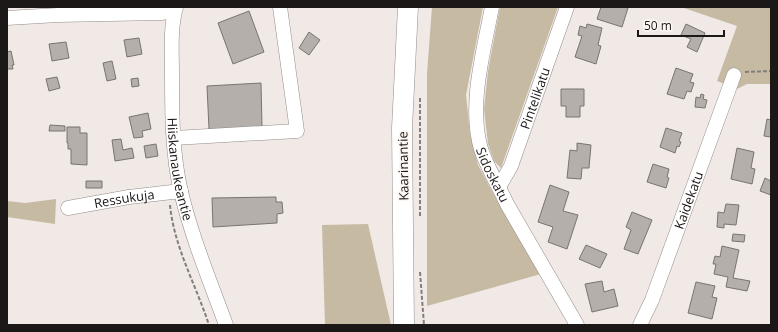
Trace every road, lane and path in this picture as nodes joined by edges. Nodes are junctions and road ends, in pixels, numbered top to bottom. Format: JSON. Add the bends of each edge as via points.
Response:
{"nodes":[{"id":1,"x":280,"y":7,"type":"edge"},
{"id":2,"x":408,"y":7,"type":"edge"},
{"id":3,"x":492,"y":7,"type":"edge"},
{"id":4,"x":567,"y":7,"type":"edge"},
{"id":5,"x":175,"y":9,"type":"edge"},
{"id":6,"x":7,"y":18,"type":"edge"},
{"id":7,"x":771,"y":71,"type":"edge"},
{"id":8,"x":734,"y":75,"type":"joint"},
{"id":9,"x":420,"y":92,"type":"dead end"},
{"id":10,"x":174,"y":138,"type":"junction"},
{"id":11,"x":499,"y":187,"type":"junction"},
{"id":12,"x":181,"y":191,"type":"junction"},
{"id":13,"x":68,"y":208,"type":"dead end"},
{"id":14,"x":420,"y":216,"type":"dead end"},
{"id":15,"x":420,"y":270,"type":"dead end"},
{"id":16,"x":226,"y":325,"type":"edge"},
{"id":17,"x":404,"y":325,"type":"edge"},
{"id":18,"x":424,"y":325,"type":"edge"},
{"id":19,"x":577,"y":325,"type":"edge"},
{"id":20,"x":640,"y":325,"type":"edge"}],
"edges":[{"from":1,"to":10,"type":"street","via":[[297,131]]},
{"from":2,"to":17,"type":"main road","name":"Kaarinantie","via":[[402,128]]},
{"from":3,"to":11,"type":"street","name":"Sidoskatu","via":[[477,92],[477,118],[481,148]]},
{"from":4,"to":11,"type":"street","name":"Pintelikatu","via":[[511,166]]},
{"from":5,"to":6,"type":"street","via":[[161,13]]},
{"from":5,"to":10,"type":"street","name":"Hiiskanaukeantie","via":[[172,32]]},
{"from":7,"to":8,"type":"path"},
{"from":8,"to":20,"type":"street","name":"Kaidekatu","via":[[652,300]]},
{"from":9,"to":14,"type":"path"},
{"from":10,"to":12,"type":"street","name":"Hiiskanaukeantie"},
{"from":11,"to":19,"type":"street","name":"Sidoskatu"},
{"from":12,"to":13,"type":"street","name":"Ressukuja"},
{"from":12,"to":16,"type":"street","name":"Hiiskanaukeantie","via":[[197,245]]},
{"from":15,"to":18,"type":"path"}]}
